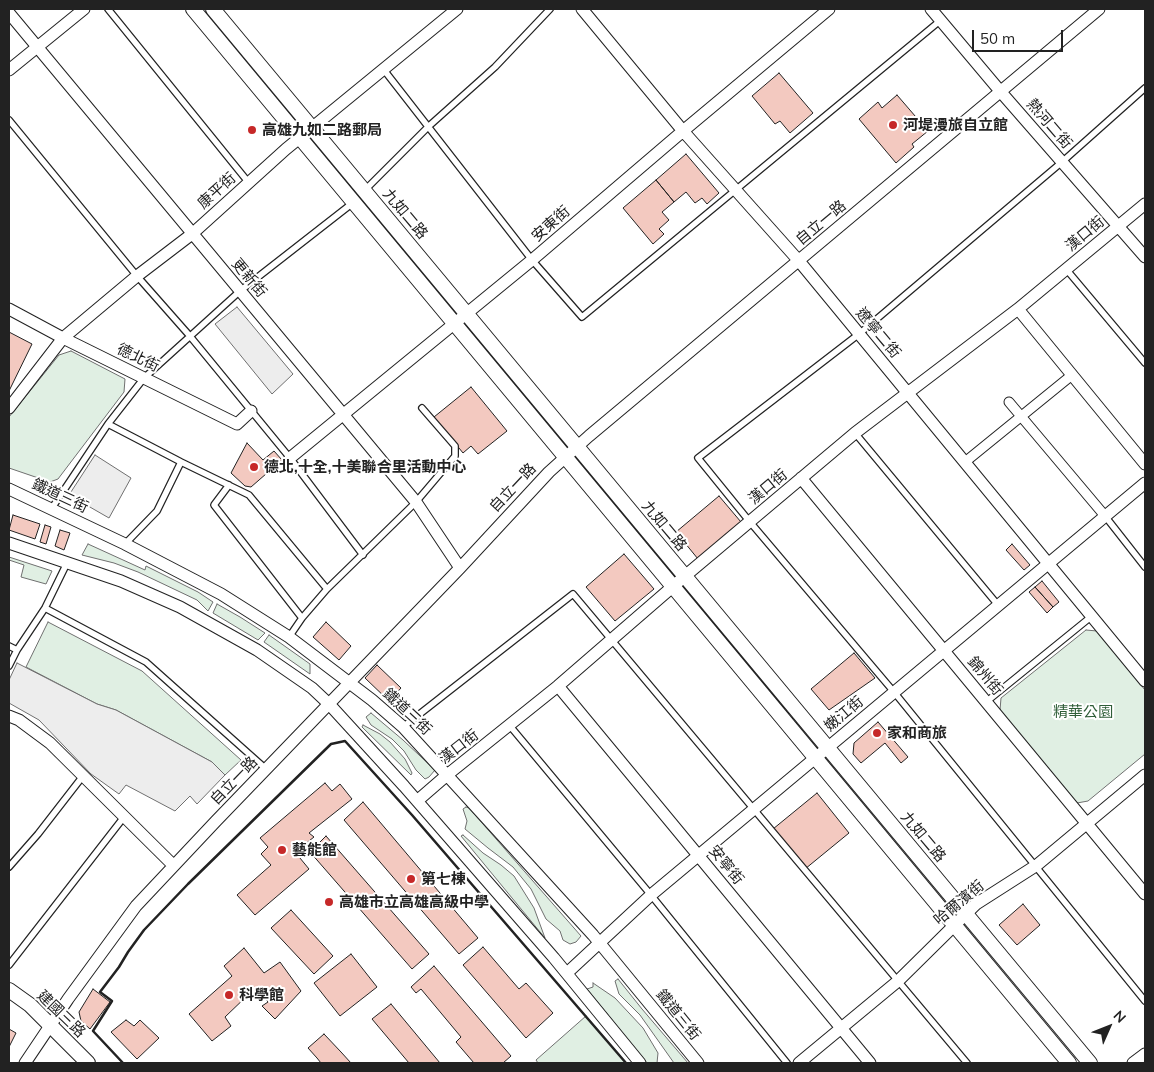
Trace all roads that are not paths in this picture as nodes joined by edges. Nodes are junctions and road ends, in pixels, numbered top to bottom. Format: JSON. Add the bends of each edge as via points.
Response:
{"nodes":[{"id":1,"x":84,"y":9,"type":"edge"},
{"id":2,"x":108,"y":9,"type":"edge"},
{"id":3,"x":194,"y":9,"type":"edge"},
{"id":4,"x":213,"y":9,"type":"edge"},
{"id":5,"x":457,"y":9,"type":"edge"},
{"id":6,"x":550,"y":9,"type":"edge"},
{"id":7,"x":582,"y":9,"type":"edge"},
{"id":8,"x":829,"y":9,"type":"edge"},
{"id":9,"x":932,"y":9,"type":"edge"},
{"id":10,"x":1099,"y":9,"type":"edge"},
{"id":11,"x":9,"y":13,"type":"edge"},
{"id":12,"x":941,"y":20,"type":"junction"},
{"id":13,"x":37,"y":47,"type":"junction"},
{"id":14,"x":9,"y":70,"type":"edge"},
{"id":15,"x":384,"y":70,"type":"junction"},
{"id":16,"x":1145,"y":88,"type":"edge"},
{"id":17,"x":1000,"y":91,"type":"junction"},
{"id":18,"x":9,"y":120,"type":"edge"},
{"id":19,"x":429,"y":126,"type":"junction"},
{"id":20,"x":312,"y":127,"type":"junction"},
{"id":21,"x":683,"y":130,"type":"junction"},
{"id":22,"x":300,"y":137,"type":"junction"},
{"id":23,"x":1062,"y":162,"type":"junction"},
{"id":24,"x":249,"y":183,"type":"junction"},
{"id":25,"x":735,"y":190,"type":"junction"},
{"id":26,"x":364,"y":191,"type":"junction"},
{"id":27,"x":354,"y":202,"type":"junction"},
{"id":28,"x":1145,"y":204,"type":"edge"},
{"id":29,"x":1119,"y":225,"type":"junction"},
{"id":30,"x":192,"y":234,"type":"junction"},
{"id":31,"x":1145,"y":257,"type":"edge"},
{"id":32,"x":532,"y":260,"type":"junction"},
{"id":33,"x":799,"y":261,"type":"junction"},
{"id":34,"x":1066,"y":269,"type":"junction"},
{"id":35,"x":137,"y":276,"type":"junction"},
{"id":36,"x":240,"y":291,"type":"junction"},
{"id":37,"x":9,"y":309,"type":"edge"},
{"id":38,"x":1018,"y":309,"type":"junction"},
{"id":39,"x":467,"y":314,"type":"junction"},
{"id":40,"x":455,"y":324,"type":"junction"},
{"id":41,"x":859,"y":334,"type":"junction"},
{"id":42,"x":189,"y":335,"type":"junction"},
{"id":43,"x":63,"y":338,"type":"junction"},
{"id":44,"x":1145,"y":363,"type":"edge"},
{"id":45,"x":1072,"y":375,"type":"junction"},
{"id":46,"x":144,"y":378,"type":"junction"},
{"id":47,"x":908,"y":394,"type":"junction"},
{"id":48,"x":1009,"y":402,"type":"dead end"},
{"id":49,"x":9,"y":408,"type":"edge"},
{"id":50,"x":422,"y":408,"type":"dead end"},
{"id":51,"x":251,"y":411,"type":"junction"},
{"id":52,"x":343,"y":415,"type":"junction"},
{"id":53,"x":1021,"y":416,"type":"junction"},
{"id":54,"x":108,"y":424,"type":"junction"},
{"id":55,"x":856,"y":433,"type":"junction"},
{"id":56,"x":576,"y":447,"type":"junction"},
{"id":57,"x":565,"y":457,"type":"junction"},
{"id":58,"x":290,"y":458,"type":"junction"},
{"id":59,"x":181,"y":462,"type":"junction"},
{"id":60,"x":965,"y":462,"type":"junction"},
{"id":61,"x":1145,"y":464,"type":"edge"},
{"id":62,"x":801,"y":478,"type":"junction"},
{"id":63,"x":1145,"y":482,"type":"edge"},
{"id":64,"x":229,"y":485,"type":"junction"},
{"id":65,"x":9,"y":489,"type":"edge"},
{"id":66,"x":416,"y":502,"type":"junction"},
{"id":67,"x":52,"y":508,"type":"junction"},
{"id":68,"x":1104,"y":516,"type":"junction"},
{"id":69,"x":750,"y":522,"type":"junction"},
{"id":70,"x":9,"y":543,"type":"edge"},
{"id":71,"x":125,"y":544,"type":"junction"},
{"id":72,"x":363,"y":555,"type":"junction"},
{"id":73,"x":67,"y":563,"type":"junction"},
{"id":74,"x":1048,"y":563,"type":"junction"},
{"id":75,"x":1145,"y":567,"type":"edge"},
{"id":76,"x":460,"y":568,"type":"junction"},
{"id":77,"x":685,"y":576,"type":"junction"},
{"id":78,"x":673,"y":586,"type":"junction"},
{"id":79,"x":327,"y":589,"type":"junction"},
{"id":80,"x":998,"y":605,"type":"junction"},
{"id":81,"x":45,"y":608,"type":"junction"},
{"id":82,"x":1092,"y":616,"type":"junction"},
{"id":83,"x":302,"y":618,"type":"junction"},
{"id":84,"x":289,"y":637,"type":"junction"},
{"id":85,"x":612,"y":640,"type":"junction"},
{"id":86,"x":9,"y":646,"type":"edge"},
{"id":87,"x":17,"y":650,"type":"junction"},
{"id":88,"x":944,"y":650,"type":"junction"},
{"id":89,"x":9,"y":666,"type":"edge"},
{"id":90,"x":1145,"y":681,"type":"edge"},
{"id":91,"x":350,"y":683,"type":"junction"},
{"id":92,"x":558,"y":686,"type":"junction"},
{"id":93,"x":894,"y":692,"type":"junction"},
{"id":94,"x":986,"y":702,"type":"junction"},
{"id":95,"x":329,"y":704,"type":"junction"},
{"id":96,"x":9,"y":716,"type":"edge"},
{"id":97,"x":510,"y":726,"type":"junction"},
{"id":98,"x":403,"y":727,"type":"junction"},
{"id":99,"x":827,"y":748,"type":"junction"},
{"id":100,"x":815,"y":758,"type":"junction"},
{"id":101,"x":266,"y":769,"type":"junction"},
{"id":102,"x":447,"y":775,"type":"junction"},
{"id":103,"x":1145,"y":775,"type":"edge"},
{"id":104,"x":83,"y":776,"type":"junction"},
{"id":105,"x":417,"y":801,"type":"junction"},
{"id":106,"x":754,"y":809,"type":"junction"},
{"id":107,"x":124,"y":817,"type":"junction"},
{"id":108,"x":1087,"y":824,"type":"junction"},
{"id":109,"x":699,"y":855,"type":"junction"},
{"id":110,"x":173,"y":865,"type":"junction"},
{"id":111,"x":1037,"y":866,"type":"junction"},
{"id":112,"x":9,"y":867,"type":"edge"},
{"id":113,"x":1145,"y":894,"type":"edge"},
{"id":114,"x":651,"y":895,"type":"junction"},
{"id":115,"x":965,"y":914,"type":"junction"},
{"id":116,"x":953,"y":925,"type":"junction"},
{"id":117,"x":601,"y":944,"type":"junction"},
{"id":118,"x":9,"y":964,"type":"edge"},
{"id":119,"x":567,"y":974,"type":"junction"},
{"id":120,"x":898,"y":981,"type":"junction"},
{"id":121,"x":9,"y":990,"type":"edge"},
{"id":122,"x":1145,"y":1001,"type":"edge"},
{"id":123,"x":51,"y":1025,"type":"junction"},
{"id":124,"x":842,"y":1029,"type":"junction"},
{"id":125,"x":1145,"y":1054,"type":"edge"},
{"id":126,"x":25,"y":1063,"type":"edge"},
{"id":127,"x":88,"y":1063,"type":"edge"},
{"id":128,"x":640,"y":1063,"type":"edge"},
{"id":129,"x":698,"y":1063,"type":"edge"},
{"id":130,"x":787,"y":1063,"type":"edge"},
{"id":131,"x":799,"y":1063,"type":"edge"},
{"id":132,"x":870,"y":1063,"type":"edge"},
{"id":133,"x":967,"y":1063,"type":"edge"},
{"id":134,"x":1069,"y":1063,"type":"edge"},
{"id":135,"x":1090,"y":1063,"type":"edge"},
{"id":136,"x":1133,"y":1063,"type":"edge"}],
"edges":[{"from":1,"to":13,"type":"street"},
{"from":2,"to":24,"type":"lane"},
{"from":3,"to":22,"type":"street","name":"九如二路"},
{"from":4,"to":20,"type":"street","name":"九如二路"},
{"from":5,"to":15,"type":"street","name":"康平街"},
{"from":6,"to":19,"type":"lane","via":[[494,68]]},
{"from":7,"to":21,"type":"street","name":"遼寧二街"},
{"from":8,"to":21,"type":"street","name":"安東街"},
{"from":9,"to":12,"type":"street","name":"熱河二街"},
{"from":10,"to":17,"type":"street","name":"自立一路"},
{"from":11,"to":13,"type":"street","name":"更新街"},
{"from":12,"to":17,"type":"street","name":"熱河二街"},
{"from":12,"to":25,"type":"lane"},
{"from":13,"to":14,"type":"street"},
{"from":13,"to":30,"type":"street","name":"更新街"},
{"from":15,"to":19,"type":"lane"},
{"from":15,"to":20,"type":"street","name":"康平街"},
{"from":16,"to":23,"type":"lane"},
{"from":17,"to":23,"type":"street","name":"熱河二街"},
{"from":17,"to":33,"type":"street","name":"自立一路"},
{"from":18,"to":35,"type":"lane"},
{"from":19,"to":26,"type":"lane"},
{"from":19,"to":32,"type":"lane"},
{"from":20,"to":22,"type":"street","name":"康平街"},
{"from":20,"to":26,"type":"street","name":"九如二路"},
{"from":21,"to":25,"type":"street","name":"遼寧二街"},
{"from":21,"to":32,"type":"street","name":"安東街"},
{"from":22,"to":24,"type":"street","name":"康平街"},
{"from":22,"to":27,"type":"street","name":"九如二路"},
{"from":23,"to":29,"type":"street","name":"熱河二街"},
{"from":23,"to":41,"type":"lane"},
{"from":24,"to":30,"type":"street","name":"康平街"},
{"from":25,"to":32,"type":"lane","via":[[582,317]]},
{"from":25,"to":33,"type":"street","name":"遼寧二街"},
{"from":26,"to":39,"type":"street","name":"九如二路"},
{"from":27,"to":36,"type":"lane"},
{"from":27,"to":40,"type":"street","name":"九如二路"},
{"from":28,"to":29,"type":"street","name":"漢口街"},
{"from":29,"to":31,"type":"street","name":"熱河二街"},
{"from":29,"to":34,"type":"street","name":"漢口街"},
{"from":30,"to":35,"type":"street","name":"康平街"},
{"from":30,"to":36,"type":"street","name":"更新街"},
{"from":32,"to":39,"type":"street","name":"安東街"},
{"from":33,"to":41,"type":"street","name":"遼寧二街"},
{"from":33,"to":56,"type":"street","name":"自立一路"},
{"from":34,"to":38,"type":"street","name":"漢口街"},
{"from":34,"to":44,"type":"lane"},
{"from":35,"to":42,"type":"lane"},
{"from":35,"to":43,"type":"street","name":"康平街"},
{"from":36,"to":42,"type":"lane"},
{"from":36,"to":52,"type":"street","name":"更新街"},
{"from":37,"to":43,"type":"street","name":"德北街"},
{"from":38,"to":45,"type":"street"},
{"from":38,"to":47,"type":"street","name":"漢口街"},
{"from":39,"to":40,"type":"street","name":"安東街"},
{"from":39,"to":56,"type":"street","name":"九如二路"},
{"from":40,"to":52,"type":"street","name":"安東街"},
{"from":40,"to":57,"type":"street","name":"九如二路"},
{"from":41,"to":47,"type":"street","name":"遼寧二街"},
{"from":41,"to":69,"type":"lane","via":[[698,458]]},
{"from":42,"to":46,"type":"lane"},
{"from":42,"to":51,"type":"lane"},
{"from":43,"to":46,"type":"street","name":"德北街"},
{"from":43,"to":49,"type":"street","name":"康平街"},
{"from":45,"to":53,"type":"street"},
{"from":45,"to":61,"type":"street"},
{"from":46,"to":51,"type":"street","name":"德北街","via":[[237,424]]},
{"from":46,"to":54,"type":"lane"},
{"from":47,"to":55,"type":"street","name":"漢口街"},
{"from":47,"to":60,"type":"street","name":"遼寧二街"},
{"from":48,"to":53,"type":"street"},
{"from":50,"to":66,"type":"lane","via":[[455,446],[455,456]]},
{"from":51,"to":58,"type":"lane"},
{"from":52,"to":58,"type":"street","name":"安東街"},
{"from":52,"to":66,"type":"street","name":"更新街"},
{"from":53,"to":60,"type":"street"},
{"from":53,"to":68,"type":"street"},
{"from":54,"to":59,"type":"lane"},
{"from":54,"to":67,"type":"lane"},
{"from":55,"to":62,"type":"street","name":"漢口街"},
{"from":55,"to":80,"type":"lane"},
{"from":56,"to":57,"type":"street","name":"自立一路"},
{"from":56,"to":77,"type":"street","name":"九如二路"},
{"from":57,"to":76,"type":"street","name":"自立一路"},
{"from":57,"to":78,"type":"street","name":"九如二路"},
{"from":58,"to":72,"type":"lane"},
{"from":59,"to":64,"type":"lane"},
{"from":59,"to":71,"type":"lane","via":[[158,511]]},
{"from":60,"to":74,"type":"street","name":"遼寧二街"},
{"from":62,"to":69,"type":"street","name":"漢口街"},
{"from":62,"to":88,"type":"street","name":"錦州街"},
{"from":63,"to":68,"type":"street","name":"嫩江街"},
{"from":64,"to":79,"type":"lane","via":[[248,495]]},
{"from":64,"to":83,"type":"lane","via":[[214,504]]},
{"from":65,"to":67,"type":"street","name":"鐵道三街"},
{"from":66,"to":72,"type":"lane"},
{"from":66,"to":76,"type":"street","name":"更新街"},
{"from":67,"to":71,"type":"street","name":"鐵道三街"},
{"from":68,"to":74,"type":"street","name":"嫩江街"},
{"from":68,"to":75,"type":"lane"},
{"from":69,"to":77,"type":"street","name":"漢口街"},
{"from":69,"to":93,"type":"lane"},
{"from":70,"to":73,"type":"street"},
{"from":71,"to":84,"type":"street","name":"鐵道三街","via":[[221,594]]},
{"from":72,"to":79,"type":"lane"},
{"from":73,"to":81,"type":"lane"},
{"from":73,"to":95,"type":"street","via":[[121,581],[180,607],[257,650],[308,685]]},
{"from":74,"to":80,"type":"street","name":"嫩江街"},
{"from":74,"to":82,"type":"street","name":"遼寧二街"},
{"from":76,"to":91,"type":"street","name":"自立一路"},
{"from":77,"to":78,"type":"street","name":"漢口街"},
{"from":77,"to":99,"type":"street","name":"九如二路"},
{"from":78,"to":85,"type":"street","name":"漢口街"},
{"from":78,"to":100,"type":"street","name":"九如二路"},
{"from":79,"to":83,"type":"lane"},
{"from":80,"to":88,"type":"street","name":"嫩江街"},
{"from":81,"to":87,"type":"lane"},
{"from":81,"to":101,"type":"lane","via":[[146,662]]},
{"from":82,"to":90,"type":"street","name":"遼寧二街"},
{"from":82,"to":94,"type":"lane"},
{"from":83,"to":84,"type":"lane"},
{"from":84,"to":91,"type":"street","name":"鐵道三街"},
{"from":85,"to":92,"type":"street","name":"漢口街"},
{"from":85,"to":98,"type":"lane","via":[[573,594]]},
{"from":85,"to":106,"type":"lane"},
{"from":86,"to":87,"type":"lane"},
{"from":87,"to":89,"type":"lane"},
{"from":88,"to":93,"type":"street","name":"嫩江街"},
{"from":88,"to":94,"type":"street","name":"錦州街"},
{"from":91,"to":95,"type":"street","name":"自立一路"},
{"from":91,"to":98,"type":"street","name":"鐵道三街"},
{"from":92,"to":97,"type":"street","name":"漢口街"},
{"from":92,"to":109,"type":"street","name":"安寧街"},
{"from":93,"to":99,"type":"street","name":"嫩江街"},
{"from":93,"to":111,"type":"lane"},
{"from":94,"to":108,"type":"street","name":"錦州街"},
{"from":95,"to":101,"type":"street","name":"自立一路"},
{"from":95,"to":105,"type":"street"},
{"from":96,"to":104,"type":"street","via":[[50,743]]},
{"from":97,"to":102,"type":"street","name":"漢口街"},
{"from":97,"to":114,"type":"lane"},
{"from":98,"to":102,"type":"street","name":"鐵道三街"},
{"from":99,"to":100,"type":"street","name":"嫩江街"},
{"from":99,"to":115,"type":"street","name":"九如二路"},
{"from":100,"to":106,"type":"street","name":"嫩江街"},
{"from":100,"to":116,"type":"street","name":"九如二路"},
{"from":101,"to":110,"type":"street","name":"自立一路"},
{"from":102,"to":105,"type":"street","name":"漢口街"},
{"from":102,"to":117,"type":"street","name":"鐵道三街"},
{"from":103,"to":108,"type":"street","name":"哈爾濱街"},
{"from":104,"to":107,"type":"street"},
{"from":104,"to":112,"type":"lane"},
{"from":105,"to":119,"type":"street"},
{"from":106,"to":109,"type":"street","name":"嫩江街"},
{"from":106,"to":120,"type":"lane"},
{"from":107,"to":110,"type":"street"},
{"from":107,"to":118,"type":"lane"},
{"from":108,"to":111,"type":"street","name":"哈爾濱街"},
{"from":108,"to":113,"type":"street","name":"錦州街"},
{"from":109,"to":114,"type":"street","name":"嫩江街"},
{"from":109,"to":124,"type":"street","name":"安寧街"},
{"from":110,"to":123,"type":"street","name":"自立一路","via":[[136,906]]},
{"from":111,"to":115,"type":"street","name":"哈爾濱街"},
{"from":111,"to":122,"type":"lane"},
{"from":114,"to":117,"type":"street","name":"嫩江街"},
{"from":114,"to":130,"type":"lane"},
{"from":115,"to":116,"type":"street","name":"哈爾濱街"},
{"from":115,"to":135,"type":"street","name":"九如二路"},
{"from":116,"to":120,"type":"street","name":"哈爾濱街"},
{"from":116,"to":134,"type":"street","name":"九如二路"},
{"from":117,"to":119,"type":"street","name":"嫩江街"},
{"from":117,"to":129,"type":"street","name":"鐵道三街"},
{"from":119,"to":128,"type":"street"},
{"from":120,"to":124,"type":"street","name":"哈爾濱街"},
{"from":120,"to":133,"type":"lane"},
{"from":121,"to":123,"type":"street","name":"建國三路"},
{"from":123,"to":126,"type":"street","name":"自立一路"},
{"from":123,"to":127,"type":"street","name":"建國三路"},
{"from":124,"to":131,"type":"street","name":"哈爾濱街"},
{"from":124,"to":132,"type":"street","name":"安寧街"},
{"from":125,"to":136,"type":"street"}]}
